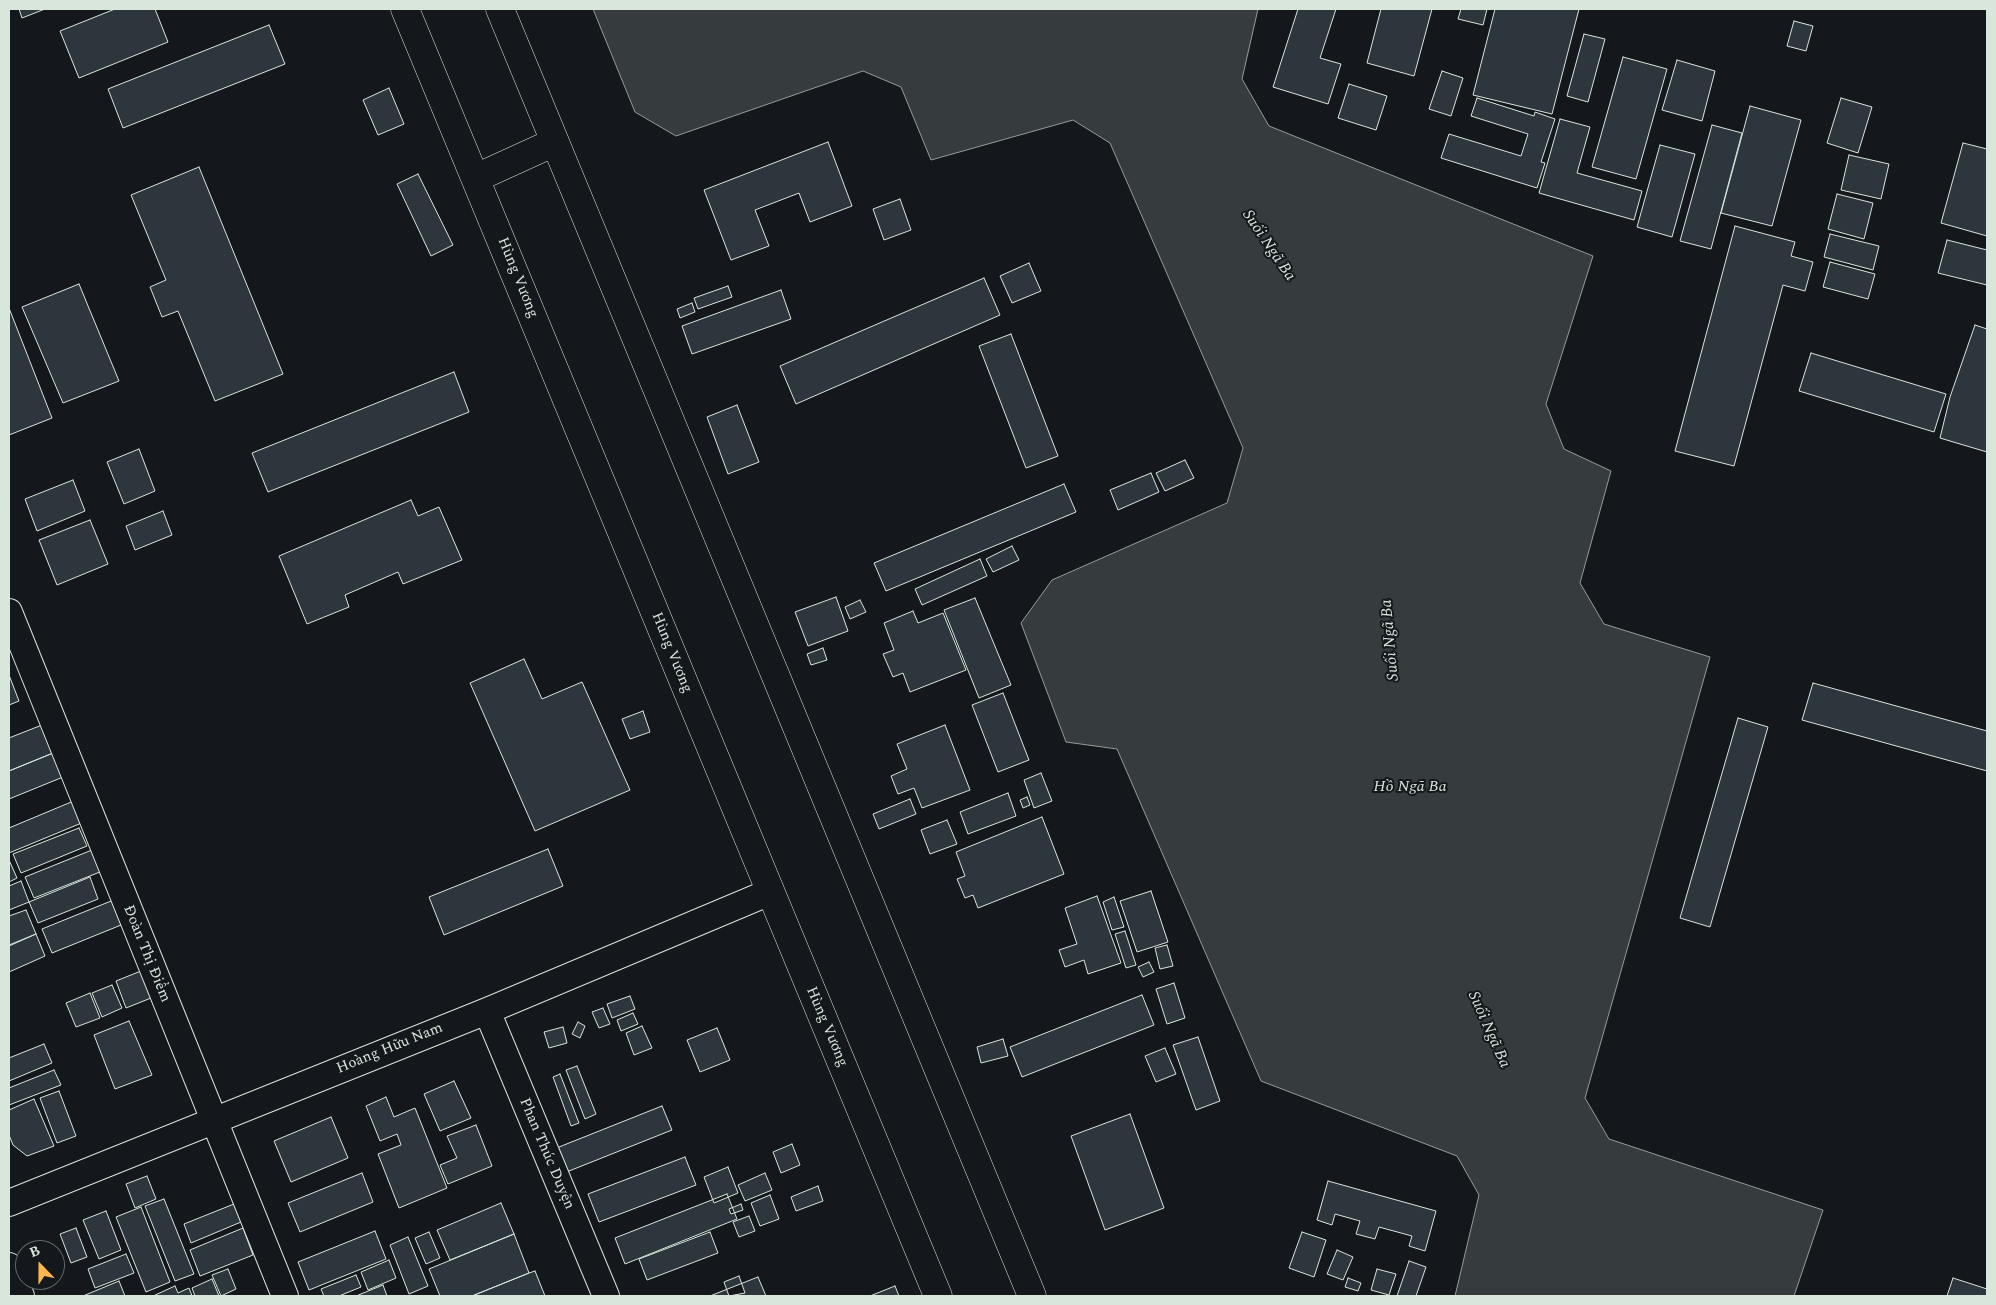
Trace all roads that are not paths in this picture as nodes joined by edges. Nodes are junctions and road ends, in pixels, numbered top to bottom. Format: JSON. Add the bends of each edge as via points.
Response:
{"nodes":[{"id":1,"x":405,"y":9,"type":"edge"},
{"id":2,"x":500,"y":9,"type":"edge"},
{"id":3,"x":554,"y":142,"type":"junction"},
{"id":4,"x":476,"y":178,"type":"junction"},
{"id":5,"x":9,"y":612,"type":"edge"},
{"id":6,"x":770,"y":892,"type":"junction"},
{"id":7,"x":487,"y":1011,"type":"junction"},
{"id":8,"x":212,"y":1120,"type":"junction"},
{"id":9,"x":9,"y":1204,"type":"edge"},
{"id":10,"x":9,"y":1266,"type":"edge"},
{"id":11,"x":21,"y":1296,"type":"edge"},
{"id":12,"x":285,"y":1296,"type":"edge"},
{"id":13,"x":606,"y":1296,"type":"edge"},
{"id":14,"x":938,"y":1296,"type":"edge"},
{"id":15,"x":1032,"y":1296,"type":"edge"}],
"edges":[{"from":1,"to":4,"type":"main road","name":"Hùng Vương"},
{"from":2,"to":3,"type":"main road"},
{"from":3,"to":4,"type":"main road"},
{"from":3,"to":15,"type":"main road"},
{"from":4,"to":6,"type":"main road","name":"Hùng Vương"},
{"from":5,"to":8,"type":"street","name":"Đoàn Thị Điểm"},
{"from":6,"to":7,"type":"street","name":"Hoàng Hữu Nam"},
{"from":6,"to":14,"type":"main road","name":"Hùng Vương"},
{"from":7,"to":8,"type":"street","name":"Hoàng Hữu Nam"},
{"from":7,"to":13,"type":"street","name":"Phan Thúc Duyện"},
{"from":8,"to":9,"type":"street","name":"Hoàng Hữu Nam"},
{"from":8,"to":12,"type":"street","name":"Đoàn Thị Điểm"},
{"from":10,"to":11,"type":"street"}]}
